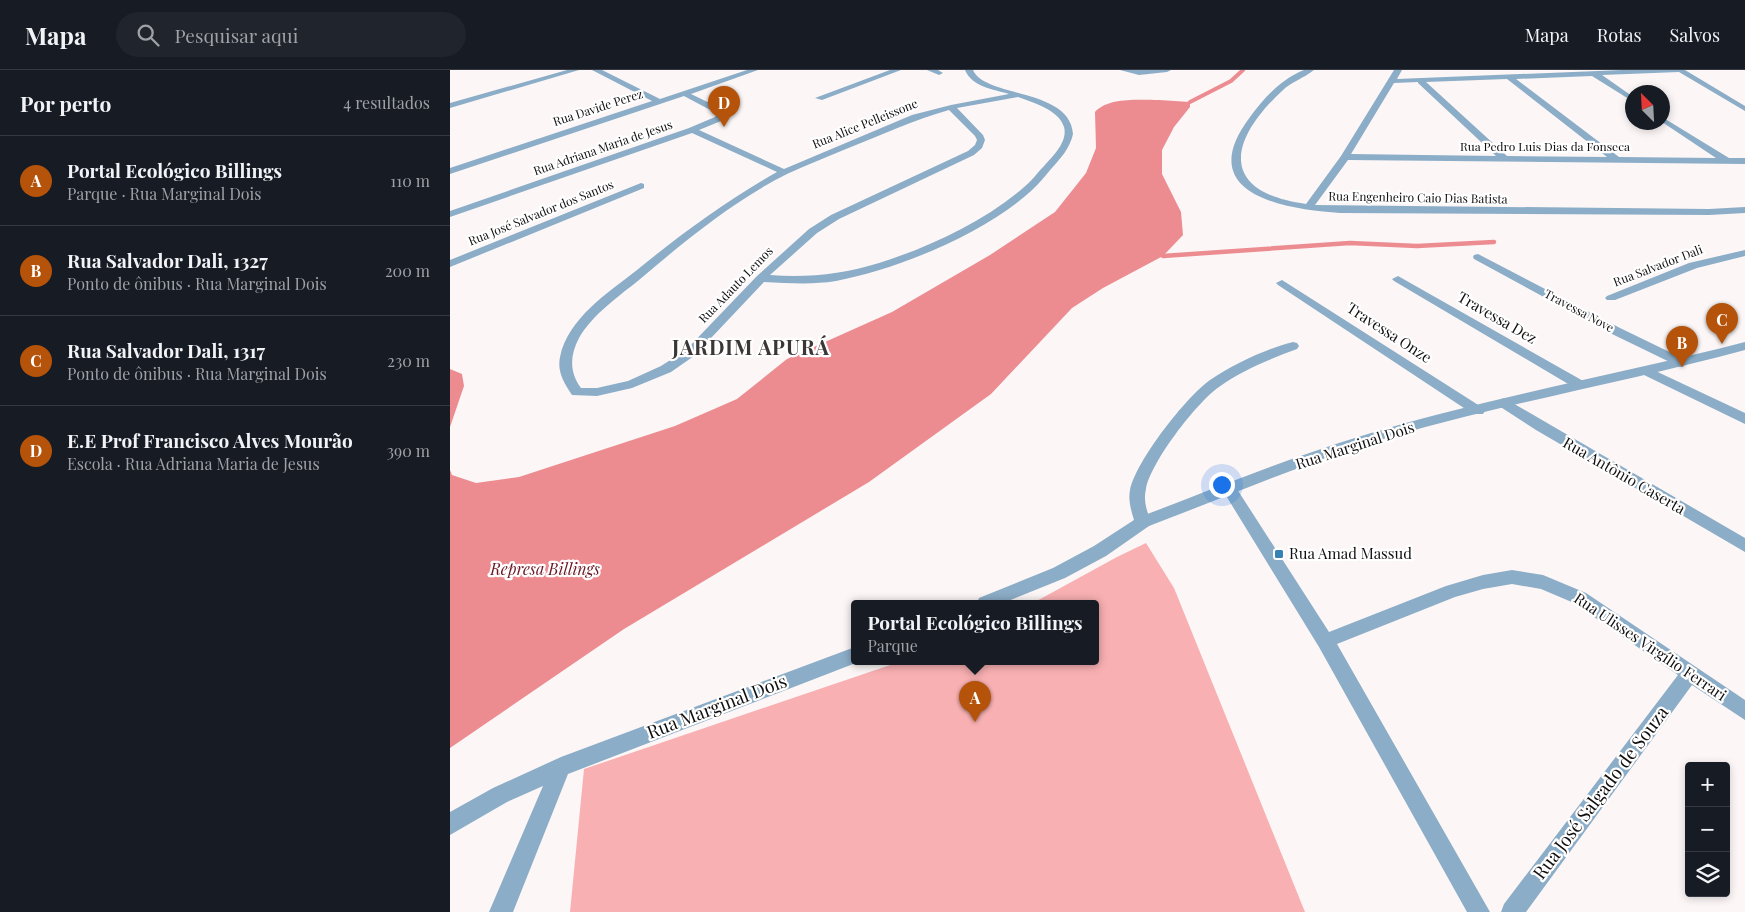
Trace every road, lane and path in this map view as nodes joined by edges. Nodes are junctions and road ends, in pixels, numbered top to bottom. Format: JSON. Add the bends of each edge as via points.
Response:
{"nodes":[{"id":1,"x":575,"y":70,"type":"edge"},
{"id":2,"x":596,"y":70,"type":"edge"},
{"id":3,"x":754,"y":70,"type":"edge"},
{"id":4,"x":897,"y":70,"type":"edge"},
{"id":5,"x":931,"y":70,"type":"edge"},
{"id":6,"x":969,"y":70,"type":"edge"},
{"id":7,"x":1124,"y":70,"type":"edge"},
{"id":8,"x":1167,"y":70,"type":"edge"},
{"id":9,"x":1310,"y":70,"type":"edge"},
{"id":10,"x":1398,"y":70,"type":"edge"},
{"id":11,"x":1680,"y":70,"type":"edge"},
{"id":12,"x":939,"y":73,"type":"dead end"},
{"id":13,"x":1595,"y":74,"type":"junction"},
{"id":14,"x":1508,"y":77,"type":"junction"},
{"id":15,"x":1421,"y":80,"type":"junction"},
{"id":16,"x":1392,"y":81,"type":"junction"},
{"id":17,"x":684,"y":93,"type":"junction"},
{"id":18,"x":1625,"y":94,"type":"edge"},
{"id":19,"x":1017,"y":95,"type":"junction"},
{"id":20,"x":819,"y":98,"type":"dead end"},
{"id":21,"x":658,"y":101,"type":"junction"},
{"id":22,"x":450,"y":106,"type":"edge"},
{"id":23,"x":951,"y":107,"type":"junction"},
{"id":24,"x":1745,"y":109,"type":"edge"},
{"id":25,"x":1670,"y":123,"type":"edge"},
{"id":26,"x":692,"y":130,"type":"junction"},
{"id":27,"x":1345,"y":157,"type":"junction"},
{"id":28,"x":1506,"y":160,"type":"junction"},
{"id":29,"x":1616,"y":160,"type":"junction"},
{"id":30,"x":1727,"y":161,"type":"junction"},
{"id":31,"x":1745,"y":161,"type":"edge"},
{"id":32,"x":450,"y":171,"type":"edge"},
{"id":33,"x":784,"y":172,"type":"junction"},
{"id":34,"x":641,"y":186,"type":"dead end"},
{"id":35,"x":1308,"y":208,"type":"junction"},
{"id":36,"x":1745,"y":210,"type":"edge"},
{"id":37,"x":450,"y":214,"type":"edge"},
{"id":38,"x":1745,"y":254,"type":"edge"},
{"id":39,"x":1478,"y":258,"type":"dead end"},
{"id":40,"x":450,"y":264,"type":"edge"},
{"id":41,"x":762,"y":278,"type":"junction"},
{"id":42,"x":1398,"y":279,"type":"dead end"},
{"id":43,"x":1282,"y":283,"type":"dead end"},
{"id":44,"x":1610,"y":298,"type":"dead end"},
{"id":45,"x":1293,"y":346,"type":"dead end"},
{"id":46,"x":1745,"y":346,"type":"edge"},
{"id":47,"x":1682,"y":363,"type":"junction"},
{"id":48,"x":1647,"y":371,"type":"junction"},
{"id":49,"x":1580,"y":385,"type":"junction"},
{"id":50,"x":1504,"y":403,"type":"junction"},
{"id":51,"x":1478,"y":411,"type":"junction"},
{"id":52,"x":1745,"y":419,"type":"edge"},
{"id":53,"x":1230,"y":490,"type":"junction"},
{"id":54,"x":1143,"y":522,"type":"junction"},
{"id":55,"x":1745,"y":546,"type":"edge"},
{"id":56,"x":993,"y":600,"type":"edge"},
{"id":57,"x":1325,"y":641,"type":"junction"},
{"id":58,"x":851,"y":657,"type":"edge"},
{"id":59,"x":1690,"y":674,"type":"junction"},
{"id":60,"x":1745,"y":711,"type":"edge"},
{"id":61,"x":570,"y":763,"type":"junction"},
{"id":62,"x":450,"y":824,"type":"edge"},
{"id":63,"x":500,"y":912,"type":"edge"},
{"id":64,"x":1479,"y":912,"type":"edge"},
{"id":65,"x":1512,"y":912,"type":"edge"}],
"edges":[{"from":1,"to":22,"type":"street"},
{"from":2,"to":21,"type":"street"},
{"from":3,"to":17,"type":"street","name":"Rua Davide Perez"},
{"from":4,"to":20,"type":"street","via":[[869,77]]},
{"from":5,"to":12,"type":"street"},
{"from":6,"to":19,"type":"street","via":[[972,77]]},
{"from":7,"to":8,"type":"street","via":[[1139,73]]},
{"from":9,"to":35,"type":"street","name":"Rua Engenheiro Caio Dias Batista","via":[[1286,82],[1252,119],[1237,143],[1234,166],[1242,181],[1255,191]]},
{"from":10,"to":16,"type":"street"},
{"from":11,"to":13,"type":"street"},
{"from":11,"to":24,"type":"street"},
{"from":13,"to":14,"type":"street"},
{"from":13,"to":18,"type":"street"},
{"from":14,"to":15,"type":"street"},
{"from":14,"to":29,"type":"street"},
{"from":15,"to":16,"type":"street"},
{"from":15,"to":28,"type":"street"},
{"from":16,"to":27,"type":"street"},
{"from":17,"to":21,"type":"street","name":"Rua Davide Perez"},
{"from":17,"to":26,"type":"street","name":"Rua Adriana Maria de Jesus","via":[[717,110],[720,115],[710,124]]},
{"from":19,"to":23,"type":"street","name":"Rua Alice Pelleissone"},
{"from":19,"to":41,"type":"street","via":[[1051,108],[1068,124],[1069,132],[1059,156],[1024,193],[984,220],[932,246],[860,271],[811,279]]},
{"from":21,"to":32,"type":"street","name":"Rua Davide Perez"},
{"from":23,"to":33,"type":"street","name":"Rua Alice Pelleissone","via":[[915,116]]},
{"from":23,"to":41,"type":"street","name":"Rua Adauto Lemos","via":[[979,135],[979,146],[971,153],[820,227],[792,248]]},
{"from":25,"to":30,"type":"street"},
{"from":26,"to":33,"type":"street"},
{"from":26,"to":37,"type":"street","name":"Rua Adriana Maria de Jesus"},
{"from":27,"to":28,"type":"street","name":"Rua Pedro Luis Dias da Fonseca"},
{"from":27,"to":35,"type":"street"},
{"from":28,"to":29,"type":"street","name":"Rua Pedro Luis Dias da Fonseca"},
{"from":29,"to":30,"type":"street","name":"Rua Pedro Luis Dias da Fonseca"},
{"from":30,"to":31,"type":"street","name":"Rua Pedro Luis Dias da Fonseca"},
{"from":33,"to":41,"type":"street","name":"Rua Adauto Lemos","via":[[724,207],[602,305],[582,326],[569,348],[565,364],[568,380],[577,392],[597,392],[632,384],[666,369],[690,353]]},
{"from":34,"to":40,"type":"street","name":"Rua José Salvador dos Santos"},
{"from":35,"to":36,"type":"street","name":"Rua Engenheiro Caio Dias Batista","via":[[1429,212]]},
{"from":38,"to":44,"type":"street","name":"Rua Salvador Dali","via":[[1709,260]]},
{"from":39,"to":47,"type":"street","name":"Travessa Nove"},
{"from":42,"to":49,"type":"street","name":"Travessa Dez"},
{"from":43,"to":51,"type":"street","name":"Travessa Onze"},
{"from":45,"to":54,"type":"street","via":[[1242,368],[1212,385],[1198,398],[1152,460],[1139,484],[1136,504]]},
{"from":46,"to":47,"type":"street","name":"Rua Marginal Dois"},
{"from":47,"to":48,"type":"street","name":"Rua Marginal Dois"},
{"from":48,"to":49,"type":"street","name":"Rua Marginal Dois"},
{"from":48,"to":52,"type":"street"},
{"from":49,"to":50,"type":"street","name":"Rua Marginal Dois"},
{"from":50,"to":51,"type":"street","name":"Rua Marginal Dois"},
{"from":50,"to":55,"type":"street","name":"Rua Antônio Caserta"},
{"from":51,"to":53,"type":"street","name":"Rua Marginal Dois","via":[[1362,441]]},
{"from":53,"to":54,"type":"street","name":"Rua Marginal Dois"},
{"from":53,"to":57,"type":"street"},
{"from":54,"to":56,"type":"street","name":"Rua Marginal Dois","via":[[1059,574]]},
{"from":57,"to":59,"type":"street","name":"Rua Ulisses Virgílio Ferrari","via":[[1452,591],[1512,577],[1543,582],[1580,598]]},
{"from":57,"to":64,"type":"street"},
{"from":58,"to":61,"type":"street","name":"Rua Marginal Dois"},
{"from":59,"to":60,"type":"street","name":"Rua Ulisses Virgílio Ferrari"},
{"from":59,"to":65,"type":"street","name":"Rua José Salgado de Souza"},
{"from":61,"to":62,"type":"street","name":"Rua Marginal Dois","via":[[500,795]]},
{"from":61,"to":63,"type":"street"}]}
